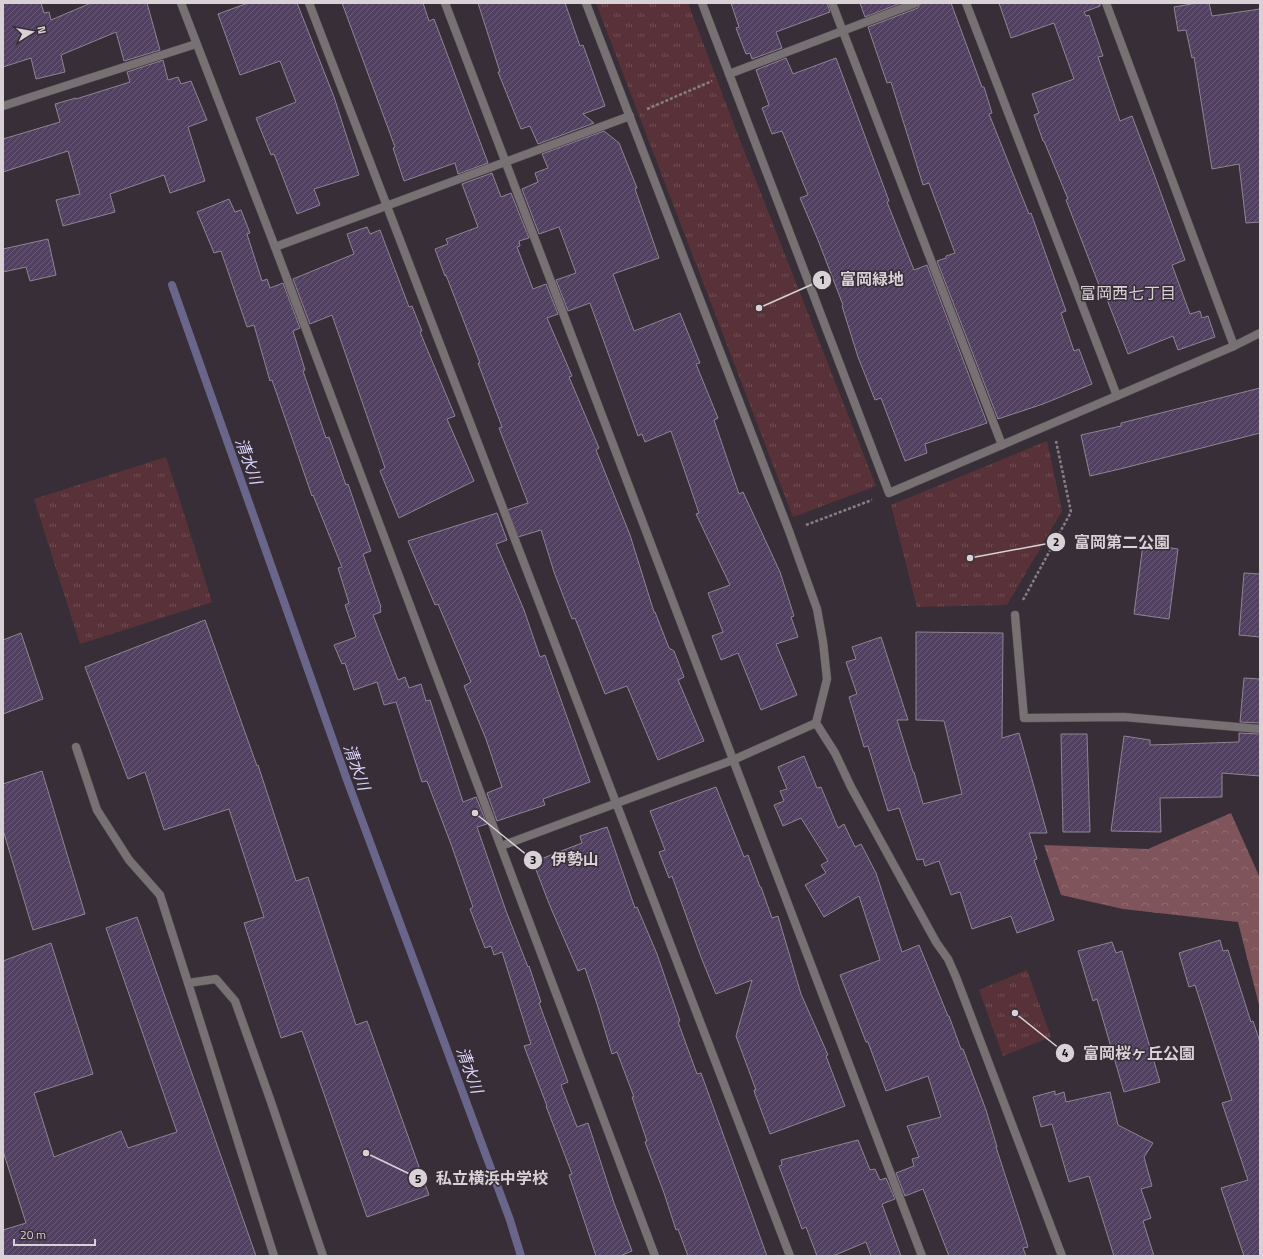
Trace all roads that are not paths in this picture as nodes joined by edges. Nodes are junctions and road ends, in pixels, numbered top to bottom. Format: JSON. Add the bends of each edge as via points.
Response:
{"nodes":[{"id":1,"x":181,"y":3,"type":"edge"},
{"id":2,"x":309,"y":3,"type":"edge"},
{"id":3,"x":445,"y":3,"type":"edge"},
{"id":4,"x":586,"y":3,"type":"edge"},
{"id":5,"x":702,"y":3,"type":"edge"},
{"id":6,"x":832,"y":3,"type":"edge"},
{"id":7,"x":916,"y":3,"type":"edge"},
{"id":8,"x":966,"y":3,"type":"edge"},
{"id":9,"x":1106,"y":3,"type":"edge"},
{"id":10,"x":843,"y":32,"type":"junction"},
{"id":11,"x":196,"y":44,"type":"junction"},
{"id":12,"x":729,"y":74,"type":"junction"},
{"id":13,"x":3,"y":106,"type":"edge"},
{"id":14,"x":630,"y":116,"type":"junction"},
{"id":15,"x":505,"y":162,"type":"junction"},
{"id":16,"x":386,"y":206,"type":"junction"},
{"id":17,"x":275,"y":247,"type":"junction"},
{"id":18,"x":1260,"y":332,"type":"edge"},
{"id":19,"x":1234,"y":346,"type":"junction"},
{"id":20,"x":1117,"y":396,"type":"junction"},
{"id":21,"x":1002,"y":445,"type":"junction"},
{"id":22,"x":1015,"y":615,"type":"road end"},
{"id":23,"x":816,"y":723,"type":"junction"},
{"id":24,"x":1260,"y":729,"type":"edge"},
{"id":25,"x":76,"y":747,"type":"dead end"},
{"id":26,"x":733,"y":760,"type":"junction"},
{"id":27,"x":614,"y":804,"type":"junction"},
{"id":28,"x":500,"y":846,"type":"junction"},
{"id":29,"x":188,"y":983,"type":"junction"},
{"id":30,"x":274,"y":1256,"type":"edge"},
{"id":31,"x":323,"y":1256,"type":"edge"},
{"id":32,"x":655,"y":1256,"type":"edge"},
{"id":33,"x":790,"y":1256,"type":"edge"},
{"id":34,"x":922,"y":1256,"type":"edge"},
{"id":35,"x":1062,"y":1256,"type":"edge"}],
"edges":[{"from":1,"to":11,"type":"street"},
{"from":2,"to":16,"type":"street"},
{"from":3,"to":15,"type":"street"},
{"from":4,"to":14,"type":"street"},
{"from":5,"to":12,"type":"street"},
{"from":6,"to":10,"type":"street"},
{"from":7,"to":10,"type":"street"},
{"from":8,"to":20,"type":"street"},
{"from":9,"to":19,"type":"street"},
{"from":10,"to":12,"type":"street"},
{"from":10,"to":21,"type":"street"},
{"from":11,"to":13,"type":"street"},
{"from":11,"to":17,"type":"street"},
{"from":12,"to":21,"type":"street","via":[[889,493]]},
{"from":14,"to":15,"type":"street"},
{"from":14,"to":23,"type":"street","via":[[818,609],[827,679]]},
{"from":15,"to":16,"type":"street"},
{"from":15,"to":26,"type":"street"},
{"from":16,"to":17,"type":"street"},
{"from":16,"to":27,"type":"street"},
{"from":17,"to":28,"type":"street"},
{"from":18,"to":19,"type":"street"},
{"from":19,"to":20,"type":"street"},
{"from":20,"to":21,"type":"street"},
{"from":22,"to":24,"type":"street","via":[[1024,718],[1124,717]]},
{"from":23,"to":26,"type":"street"},
{"from":23,"to":35,"type":"street","via":[[835,753],[936,942],[948,959]]},
{"from":25,"to":29,"type":"street","via":[[97,810],[129,860],[160,895]]},
{"from":26,"to":27,"type":"street"},
{"from":26,"to":34,"type":"street"},
{"from":27,"to":28,"type":"street"},
{"from":27,"to":33,"type":"street"},
{"from":28,"to":32,"type":"street"},
{"from":29,"to":30,"type":"street"},
{"from":29,"to":31,"type":"street","via":[[216,979],[235,1001]]}]}
